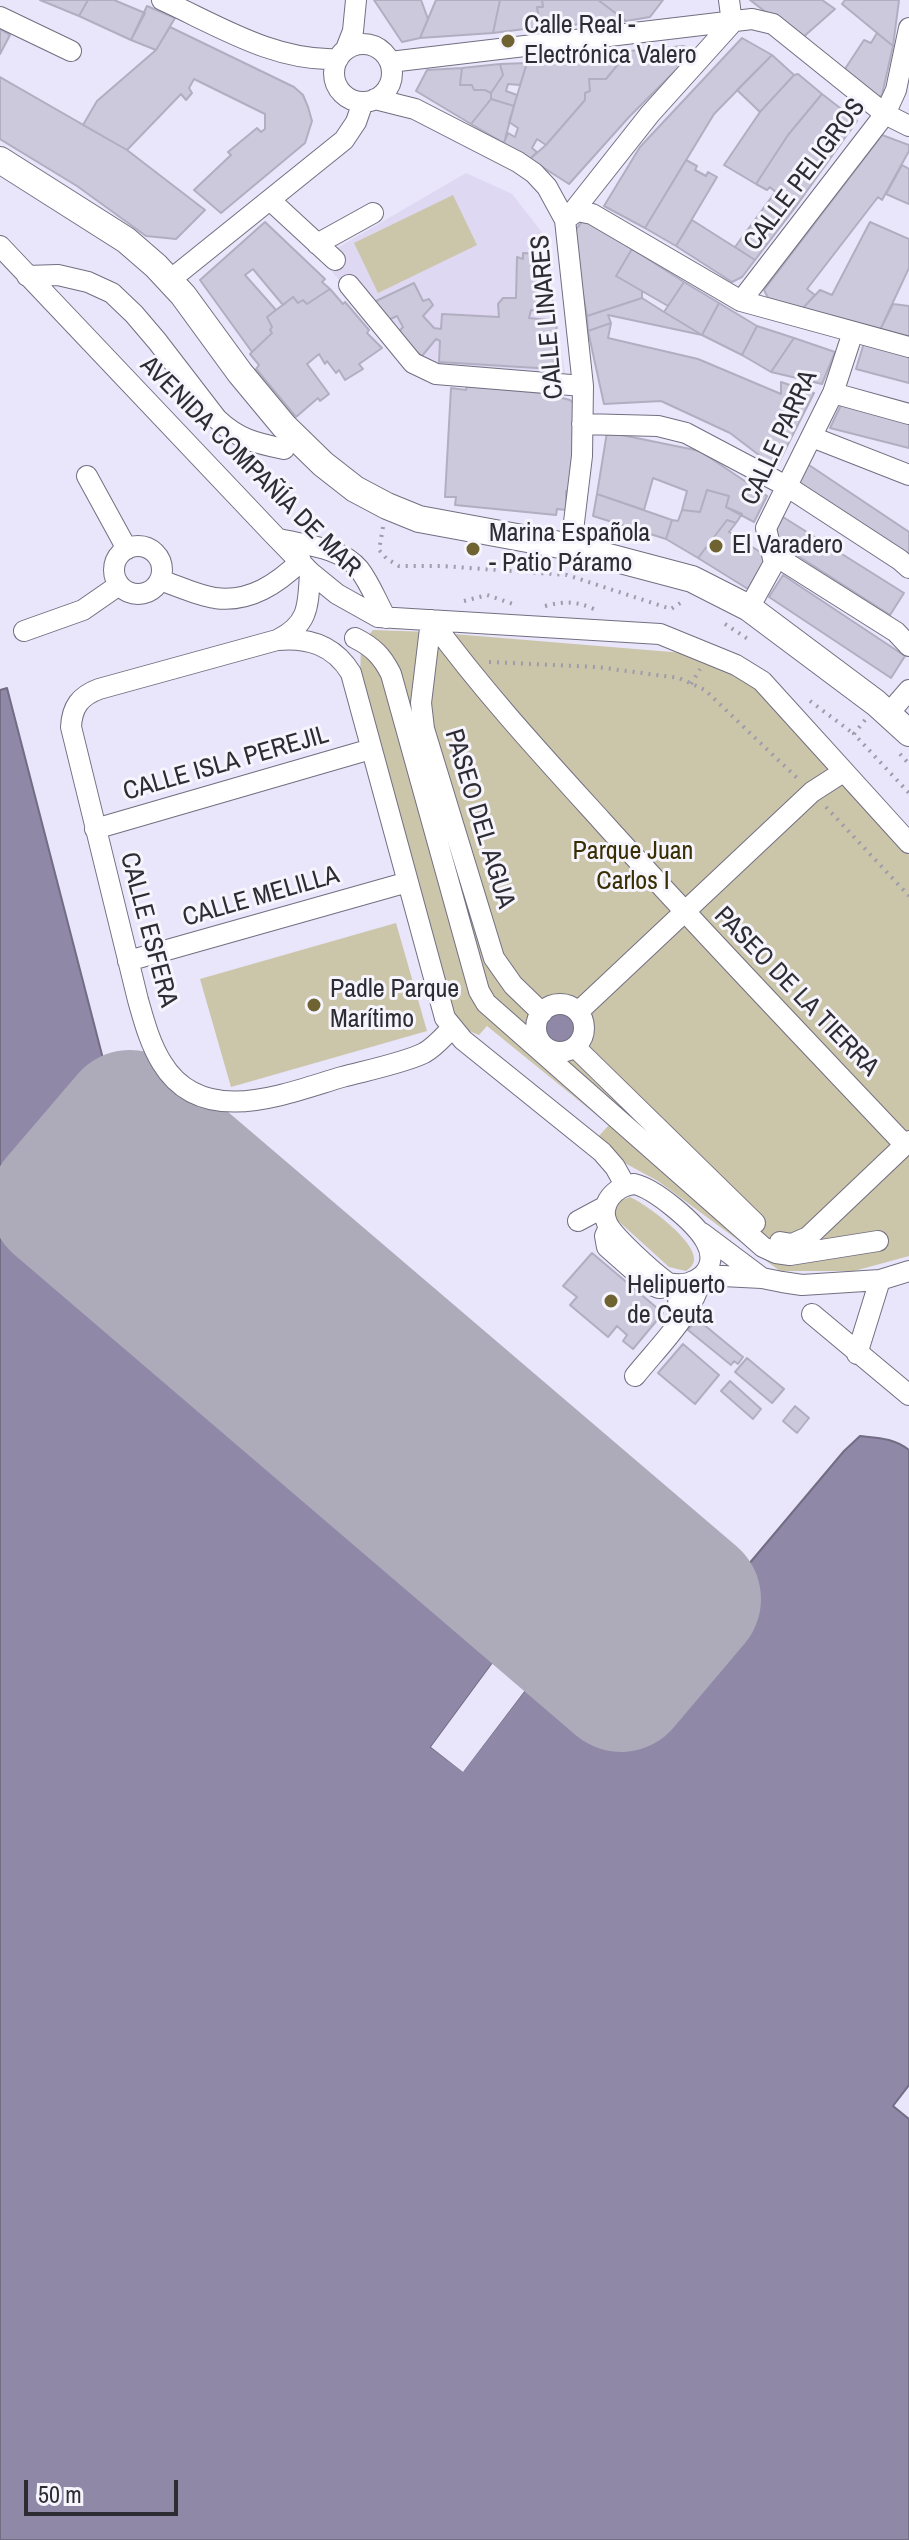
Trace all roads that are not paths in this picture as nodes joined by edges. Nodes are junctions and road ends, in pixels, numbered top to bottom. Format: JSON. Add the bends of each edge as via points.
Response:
{"nodes":[{"id":1,"x":162,"y":0,"type":"edge"},
{"id":2,"x":356,"y":0,"type":"edge"},
{"id":3,"x":729,"y":0,"type":"edge"},
{"id":4,"x":0,"y":17,"type":"edge"},
{"id":5,"x":732,"y":23,"type":"junction"},
{"id":6,"x":909,"y":28,"type":"edge"},
{"id":7,"x":71,"y":51,"type":"dead end"},
{"id":8,"x":342,"y":54,"type":"junction"},
{"id":9,"x":390,"y":62,"type":"junction"},
{"id":10,"x":369,"y":101,"type":"junction"},
{"id":11,"x":885,"y":114,"type":"junction"},
{"id":12,"x":909,"y":126,"type":"edge"},
{"id":13,"x":0,"y":160,"type":"edge"},
{"id":14,"x":0,"y":178,"type":"edge"},
{"id":15,"x":270,"y":200,"type":"junction"},
{"id":16,"x":373,"y":213,"type":"dead end"},
{"id":17,"x":568,"y":217,"type":"junction"},
{"id":18,"x":317,"y":244,"type":"junction"},
{"id":19,"x":0,"y":246,"type":"edge"},
{"id":20,"x":335,"y":260,"type":"dead end"},
{"id":21,"x":27,"y":276,"type":"junction"},
{"id":22,"x":170,"y":280,"type":"junction"},
{"id":23,"x":349,"y":285,"type":"dead end"},
{"id":24,"x":741,"y":301,"type":"junction"},
{"id":25,"x":853,"y":332,"type":"junction"},
{"id":26,"x":909,"y":347,"type":"edge"},
{"id":27,"x":583,"y":386,"type":"junction"},
{"id":28,"x":833,"y":393,"type":"junction"},
{"id":29,"x":909,"y":414,"type":"edge"},
{"id":30,"x":582,"y":424,"type":"junction"},
{"id":31,"x":812,"y":437,"type":"junction"},
{"id":32,"x":284,"y":449,"type":"junction"},
{"id":33,"x":909,"y":475,"type":"edge"},
{"id":34,"x":87,"y":476,"type":"dead end"},
{"id":35,"x":788,"y":487,"type":"junction"},
{"id":36,"x":355,"y":489,"type":"junction"},
{"id":37,"x":278,"y":538,"type":"junction"},
{"id":38,"x":571,"y":547,"type":"junction"},
{"id":39,"x":127,"y":549,"type":"junction"},
{"id":40,"x":774,"y":555,"type":"junction"},
{"id":41,"x":306,"y":566,"type":"junction"},
{"id":42,"x":909,"y":568,"type":"edge"},
{"id":43,"x":160,"y":580,"type":"junction"},
{"id":44,"x":119,"y":585,"type":"junction"},
{"id":45,"x":749,"y":608,"type":"junction"},
{"id":46,"x":382,"y":618,"type":"junction"},
{"id":47,"x":431,"y":620,"type":"junction"},
{"id":48,"x":24,"y":631,"type":"dead end"},
{"id":49,"x":355,"y":638,"type":"junction"},
{"id":50,"x":277,"y":640,"type":"junction"},
{"id":51,"x":909,"y":646,"type":"edge"},
{"id":52,"x":342,"y":659,"type":"junction"},
{"id":53,"x":909,"y":690,"type":"edge"},
{"id":54,"x":889,"y":713,"type":"junction"},
{"id":55,"x":909,"y":733,"type":"edge"},
{"id":56,"x":371,"y":749,"type":"junction"},
{"id":57,"x":843,"y":772,"type":"junction"},
{"id":58,"x":95,"y":829,"type":"junction"},
{"id":59,"x":909,"y":843,"type":"edge"},
{"id":60,"x":408,"y":882,"type":"junction"},
{"id":61,"x":684,"y":912,"type":"junction"},
{"id":62,"x":128,"y":961,"type":"junction"},
{"id":63,"x":578,"y":1012,"type":"junction"},
{"id":64,"x":542,"y":1013,"type":"junction"},
{"id":65,"x":452,"y":1028,"type":"junction"},
{"id":66,"x":575,"y":1047,"type":"junction"},
{"id":67,"x":907,"y":1143,"type":"edge"},
{"id":68,"x":625,"y":1185,"type":"junction"},
{"id":69,"x":608,"y":1217,"type":"junction"},
{"id":70,"x":578,"y":1221,"type":"dead end"},
{"id":71,"x":696,"y":1229,"type":"junction"},
{"id":72,"x":878,"y":1241,"type":"dead end"},
{"id":73,"x":909,"y":1271,"type":"edge"},
{"id":74,"x":703,"y":1276,"type":"junction"},
{"id":75,"x":762,"y":1278,"type":"junction"},
{"id":76,"x":880,"y":1280,"type":"junction"},
{"id":77,"x":679,"y":1286,"type":"junction"},
{"id":78,"x":812,"y":1314,"type":"dead end"},
{"id":79,"x":677,"y":1325,"type":"junction"},
{"id":80,"x":857,"y":1354,"type":"junction"},
{"id":81,"x":635,"y":1376,"type":"dead end"},
{"id":82,"x":909,"y":1395,"type":"edge"}],
"edges":[{"from":1,"to":8,"type":"street","via":[[276,52],[303,58]]},
{"from":2,"to":8,"type":"street","via":[[353,31]]},
{"from":3,"to":5,"type":"street"},
{"from":4,"to":7,"type":"street"},
{"from":5,"to":9,"type":"street"},
{"from":5,"to":11,"type":"street","via":[[752,19],[773,24]]},
{"from":5,"to":17,"type":"street"},
{"from":6,"to":11,"type":"street","name":"CALLE PELIGROS","via":[[896,90]]},
{"from":8,"to":9,"type":"street","via":[[354,45],[371,45]]},
{"from":8,"to":10,"type":"street","via":[[335,68],[338,87],[344,95]]},
{"from":9,"to":10,"type":"street","via":[[391,79],[382,95]]},
{"from":10,"to":15,"type":"street","via":[[344,140]]},
{"from":10,"to":17,"type":"street","name":"CALLE LINARES","via":[[415,109],[518,162],[547,187]]},
{"from":11,"to":12,"type":"street"},
{"from":11,"to":24,"type":"street","name":"CALLE PELIGROS"},
{"from":13,"to":22,"type":"main road","via":[[126,240]]},
{"from":14,"to":32,"type":"main road","via":[[141,268],[164,291],[244,407]]},
{"from":15,"to":18,"type":"street"},
{"from":15,"to":22,"type":"street"},
{"from":16,"to":18,"type":"street"},
{"from":17,"to":24,"type":"street","via":[[577,211],[592,214]]},
{"from":17,"to":27,"type":"street","name":"CALLE LINARES"},
{"from":18,"to":20,"type":"street"},
{"from":19,"to":21,"type":"street","name":"AVENIDA COMPAÑÍA DE MAR"},
{"from":21,"to":32,"type":"street","via":[[58,275],[112,293],[231,432]]},
{"from":21,"to":37,"type":"street","name":"AVENIDA COMPAÑÍA DE MAR"},
{"from":22,"to":36,"type":"main road","via":[[284,426]]},
{"from":23,"to":27,"type":"street","via":[[413,363],[436,374]]},
{"from":24,"to":25,"type":"street"},
{"from":25,"to":26,"type":"street"},
{"from":25,"to":28,"type":"street","name":"CALLE PARRA"},
{"from":27,"to":30,"type":"street","name":"CALLE LINARES"},
{"from":28,"to":29,"type":"street"},
{"from":28,"to":31,"type":"street","name":"CALLE PARRA"},
{"from":30,"to":35,"type":"street","via":[[643,425],[686,433]]},
{"from":30,"to":38,"type":"street","name":"CALLE LINARES"},
{"from":31,"to":33,"type":"street"},
{"from":31,"to":35,"type":"street","name":"CALLE PARRA"},
{"from":32,"to":36,"type":"main road","via":[[303,469]]},
{"from":34,"to":39,"type":"street"},
{"from":35,"to":40,"type":"street","name":"CALLE PARRA","via":[[766,528]]},
{"from":35,"to":42,"type":"street"},
{"from":36,"to":38,"type":"main road","via":[[419,519]]},
{"from":37,"to":41,"type":"street","name":"AVENIDA COMPAÑÍA DE MAR"},
{"from":37,"to":46,"type":"street","via":[[346,557],[365,578]]},
{"from":38,"to":45,"type":"main road","via":[[692,579]]},
{"from":39,"to":43,"type":"street","via":[[151,550],[161,563]]},
{"from":39,"to":44,"type":"street","via":[[114,569]]},
{"from":40,"to":45,"type":"street","name":"CALLE PARRA","via":[[771,571]]},
{"from":40,"to":51,"type":"street","via":[[896,632]]},
{"from":41,"to":43,"type":"street","via":[[274,586],[229,598]]},
{"from":41,"to":46,"type":"street","name":"AVENIDA COMPAÑÍA DE MAR","via":[[337,594]]},
{"from":41,"to":50,"type":"street","name":"CALLE ESFERA","via":[[308,601],[302,622]]},
{"from":43,"to":44,"type":"street","via":[[141,594]]},
{"from":44,"to":48,"type":"street","via":[[83,610]]},
{"from":45,"to":54,"type":"main road"},
{"from":46,"to":47,"type":"street","name":"AVENIDA COMPAÑÍA DE MAR"},
{"from":46,"to":49,"type":"street"},
{"from":47,"to":57,"type":"street","name":"AVENIDA COMPAÑÍA DE MAR","via":[[660,634],[762,681]]},
{"from":47,"to":61,"type":"street","name":"PASEO DE LA TIERRA","via":[[515,725]]},
{"from":47,"to":64,"type":"street","name":"PASEO DEL AGUA","via":[[421,703],[424,729],[494,958]]},
{"from":49,"to":52,"type":"street"},
{"from":49,"to":72,"type":"street","via":[[371,645],[391,674],[486,1003],[763,1247],[790,1255]]},
{"from":50,"to":52,"type":"street","name":"CALLE ESFERA","via":[[312,641]]},
{"from":50,"to":58,"type":"street","name":"CALLE ESFERA","via":[[99,689],[77,702],[71,727]]},
{"from":52,"to":56,"type":"street","via":[[351,673]]},
{"from":53,"to":54,"type":"street"},
{"from":54,"to":55,"type":"main road"},
{"from":56,"to":58,"type":"street","name":"CALLE ISLA PEREJIL"},
{"from":56,"to":60,"type":"street"},
{"from":57,"to":59,"type":"street","name":"AVENIDA COMPAÑÍA DE MAR"},
{"from":57,"to":61,"type":"street","via":[[812,792]]},
{"from":58,"to":62,"type":"street","name":"CALLE ESFERA"},
{"from":60,"to":62,"type":"street","name":"CALLE MELILLA"},
{"from":60,"to":65,"type":"street"},
{"from":61,"to":63,"type":"street"},
{"from":61,"to":67,"type":"street","name":"PASEO DE LA TIERRA"},
{"from":62,"to":65,"type":"street","name":"CALLE ESFERA","via":[[150,1040],[163,1066],[183,1086],[208,1099],[236,1104],[308,1087],[423,1053]]},
{"from":63,"to":64,"type":"street","via":[[560,1004]]},
{"from":63,"to":66,"type":"street","via":[[584,1030]]},
{"from":64,"to":66,"type":"street","via":[[537,1028],[541,1042],[554,1051]]},
{"from":65,"to":68,"type":"street","via":[[602,1152]]},
{"from":66,"to":67,"type":"street","via":[[773,1241],[792,1244],[808,1237]]},
{"from":68,"to":69,"type":"street","via":[[609,1197]]},
{"from":68,"to":71,"type":"street","via":[[644,1186]]},
{"from":69,"to":70,"type":"street"},
{"from":69,"to":77,"type":"street","via":[[607,1247],[649,1284]]},
{"from":71,"to":74,"type":"street","via":[[708,1244],[710,1261]]},
{"from":71,"to":75,"type":"street"},
{"from":73,"to":76,"type":"street"},
{"from":74,"to":75,"type":"street"},
{"from":74,"to":77,"type":"street"},
{"from":74,"to":79,"type":"street","via":[[697,1296]]},
{"from":75,"to":76,"type":"street","via":[[802,1285]]},
{"from":76,"to":80,"type":"street"},
{"from":77,"to":79,"type":"street"},
{"from":78,"to":80,"type":"street"},
{"from":79,"to":81,"type":"street"},
{"from":80,"to":82,"type":"street"}]}
